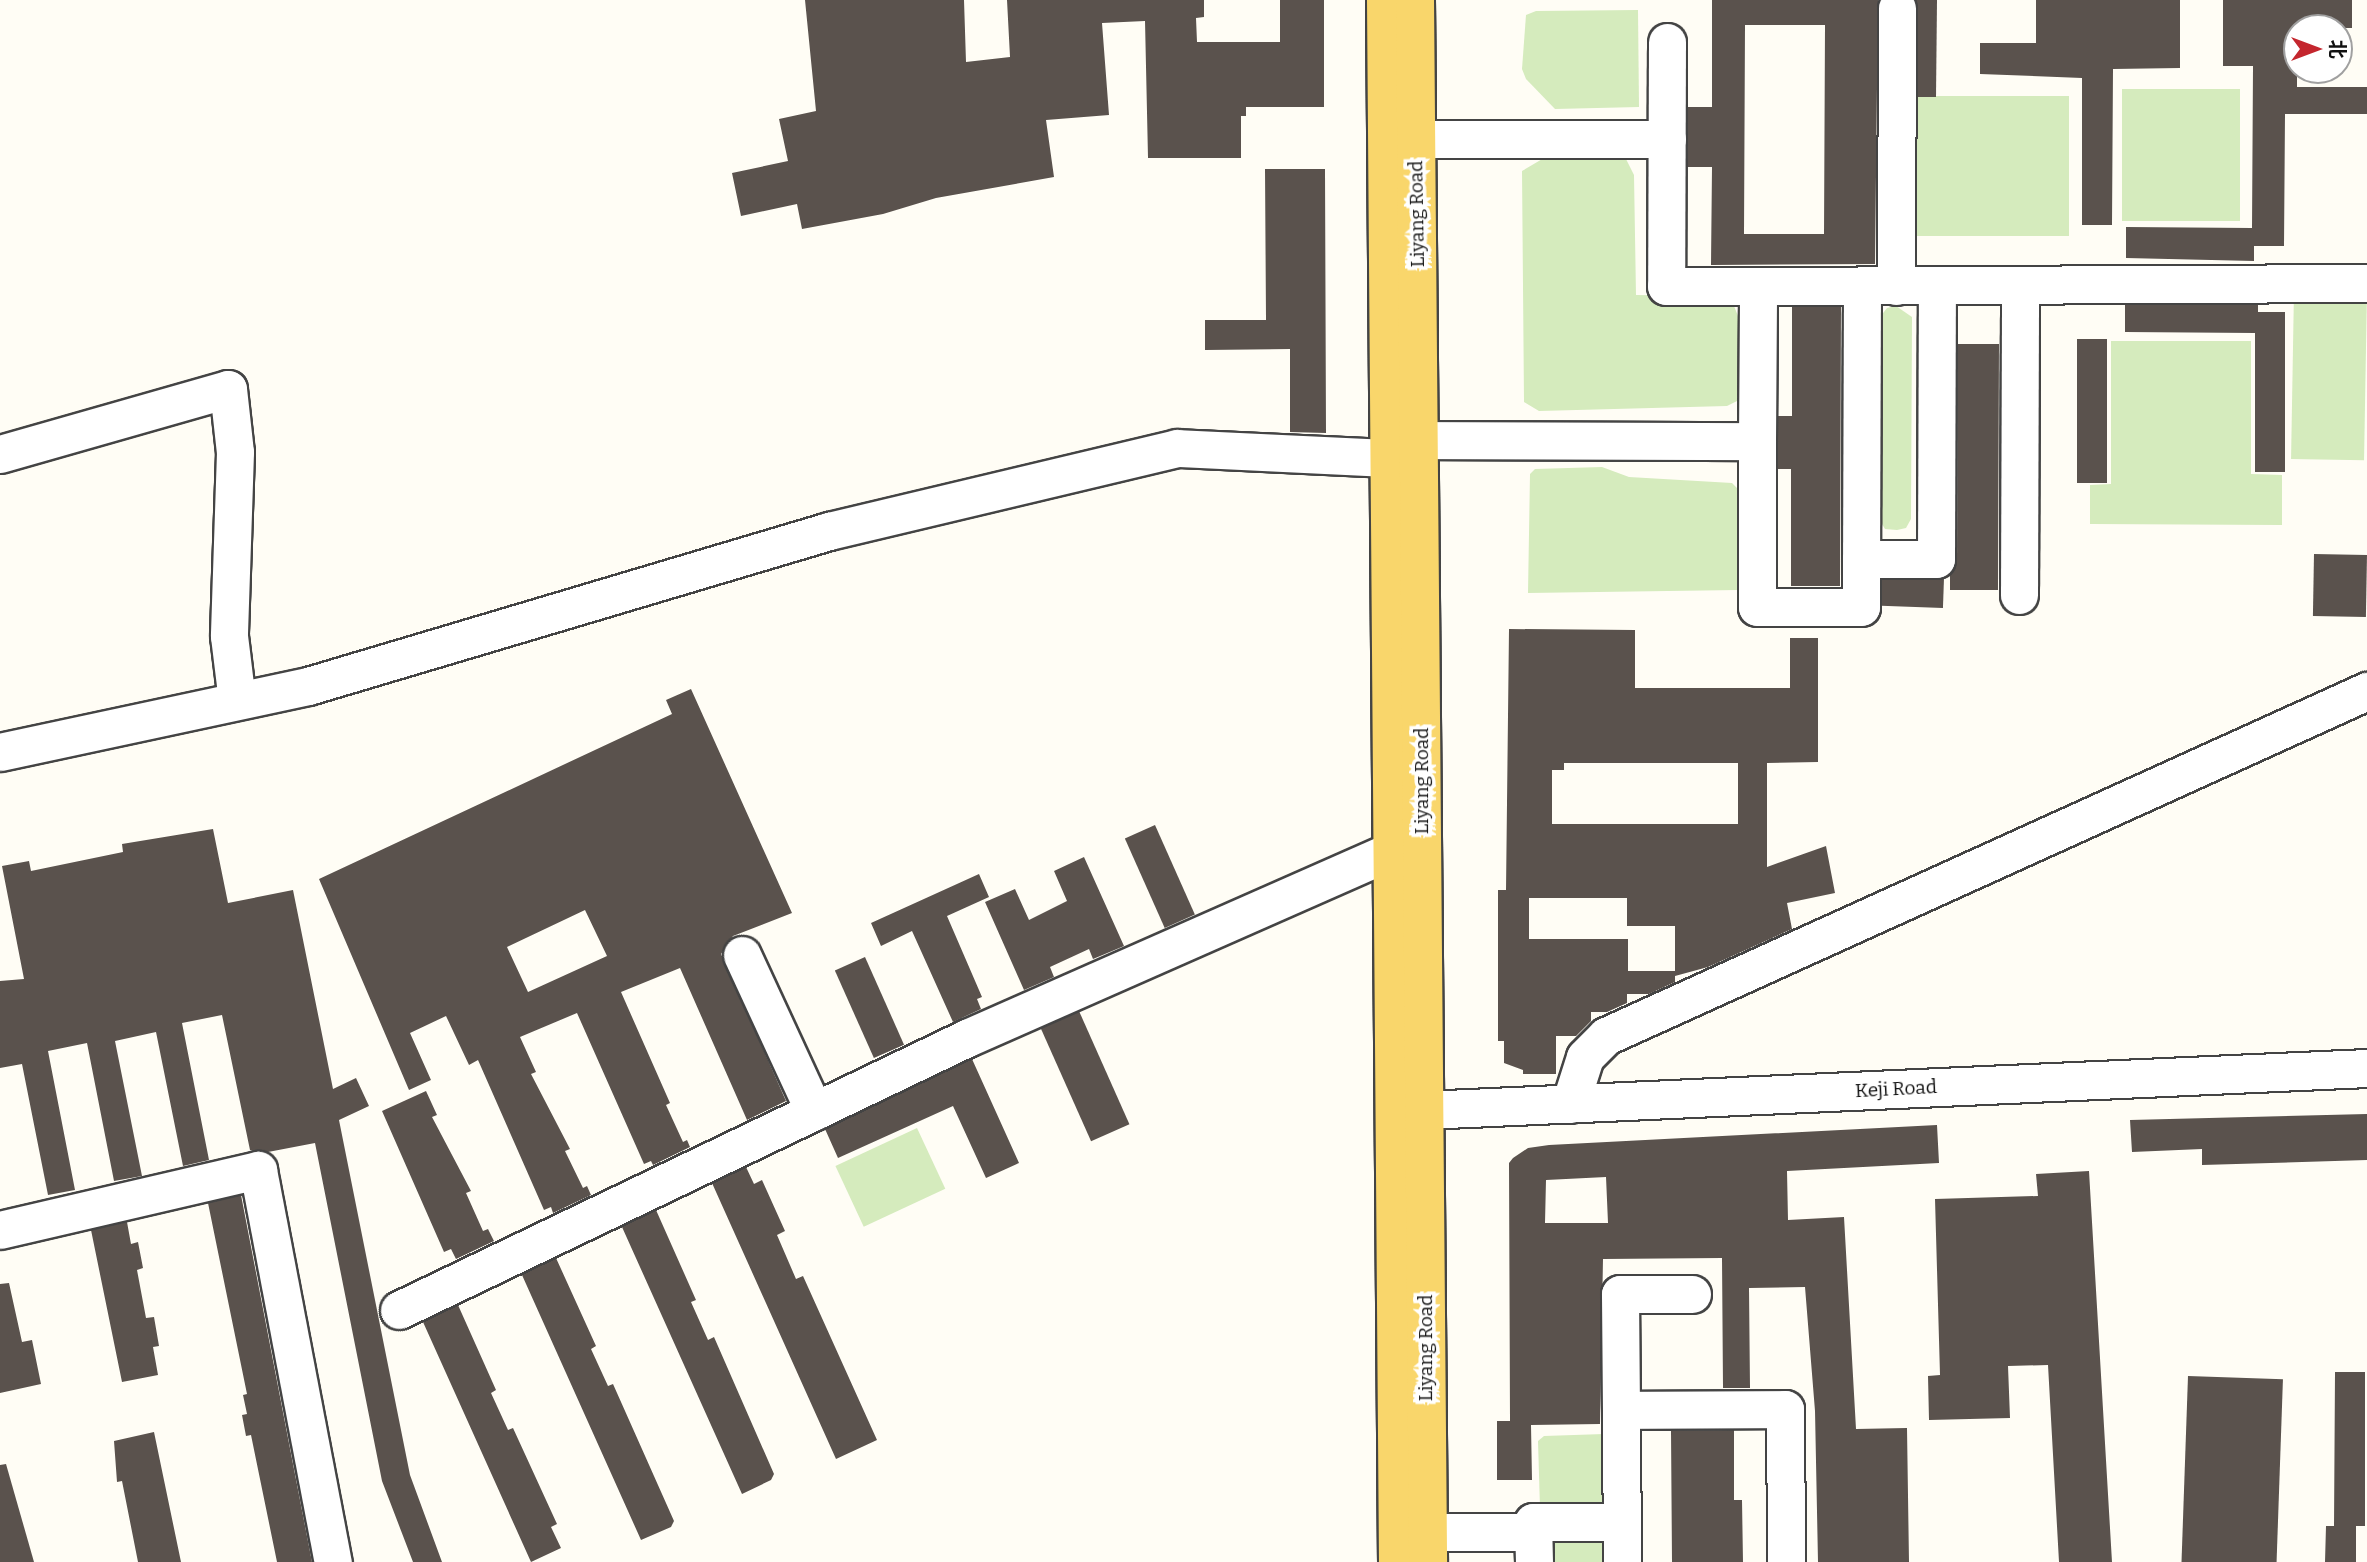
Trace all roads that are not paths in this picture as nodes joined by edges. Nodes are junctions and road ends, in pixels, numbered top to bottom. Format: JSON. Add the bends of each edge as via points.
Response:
{"nodes":[{"id":1,"x":1386,"y":0,"type":"edge"},
{"id":2,"x":1415,"y":0,"type":"edge"},
{"id":3,"x":1897,"y":8,"type":"dead end"},
{"id":4,"x":1667,"y":42,"type":"dead end"},
{"id":5,"x":1417,"y":139,"type":"junction"},
{"id":6,"x":1667,"y":139,"type":"junction"},
{"id":7,"x":2367,"y":282,"type":"edge"},
{"id":8,"x":1758,"y":286,"type":"junction"},
{"id":9,"x":1879,"y":286,"type":"junction"},
{"id":10,"x":1937,"y":286,"type":"junction"},
{"id":11,"x":2020,"y":287,"type":"junction"},
{"id":12,"x":1757,"y":440,"type":"junction"},
{"id":13,"x":1405,"y":449,"type":"junction"},
{"id":14,"x":0,"y":454,"type":"edge"},
{"id":15,"x":1861,"y":559,"type":"junction"},
{"id":16,"x":2019,"y":595,"type":"dead end"},
{"id":17,"x":2367,"y":691,"type":"edge"},
{"id":18,"x":237,"y":701,"type":"junction"},
{"id":19,"x":0,"y":752,"type":"edge"},
{"id":20,"x":1393,"y":850,"type":"junction"},
{"id":21,"x":742,"y":955,"type":"dead end"},
{"id":22,"x":2367,"y":1069,"type":"edge"},
{"id":23,"x":1570,"y":1104,"type":"junction"},
{"id":24,"x":1424,"y":1110,"type":"junction"},
{"id":25,"x":814,"y":1111,"type":"junction"},
{"id":26,"x":0,"y":1230,"type":"edge"},
{"id":27,"x":1692,"y":1294,"type":"dead end"},
{"id":28,"x":398,"y":1310,"type":"dead end"},
{"id":29,"x":1621,"y":1410,"type":"junction"},
{"id":30,"x":1622,"y":1522,"type":"junction"},
{"id":31,"x":1428,"y":1547,"type":"edge"},
{"id":32,"x":1534,"y":1547,"type":"edge"},
{"id":33,"x":333,"y":1562,"type":"edge"},
{"id":34,"x":1398,"y":1562,"type":"edge"},
{"id":35,"x":1622,"y":1562,"type":"edge"},
{"id":36,"x":1786,"y":1562,"type":"edge"}],
"edges":[{"from":1,"to":13,"type":"main road","name":"Liyang Road"},
{"from":2,"to":5,"type":"main road","name":"Liyang Road"},
{"from":3,"to":9,"type":"street"},
{"from":4,"to":6,"type":"street"},
{"from":5,"to":6,"type":"street"},
{"from":5,"to":13,"type":"main road","name":"Liyang Road"},
{"from":6,"to":8,"type":"street","via":[[1666,286]]},
{"from":7,"to":11,"type":"street","via":[[2084,282]]},
{"from":8,"to":9,"type":"street"},
{"from":8,"to":12,"type":"street"},
{"from":9,"to":10,"type":"street"},
{"from":9,"to":15,"type":"street"},
{"from":10,"to":11,"type":"street"},
{"from":10,"to":15,"type":"street","via":[[1936,559]]},
{"from":11,"to":16,"type":"street"},
{"from":12,"to":13,"type":"street"},
{"from":12,"to":15,"type":"street","via":[[1757,607],[1861,607]]},
{"from":13,"to":18,"type":"street","via":[[1213,446],[1165,451],[829,531],[545,619],[307,686]]},
{"from":13,"to":20,"type":"main road","name":"Liyang Road"},
{"from":13,"to":24,"type":"main road","name":"Liyang Road"},
{"from":14,"to":18,"type":"street","via":[[228,390],[235,452],[229,636]]},
{"from":17,"to":23,"type":"street","via":[[1606,1036],[1585,1057]]},
{"from":18,"to":19,"type":"street"},
{"from":20,"to":25,"type":"street","via":[[967,1038]]},
{"from":20,"to":34,"type":"main road","name":"Liyang Road"},
{"from":21,"to":25,"type":"street"},
{"from":22,"to":23,"type":"street","name":"Keji Road"},
{"from":23,"to":24,"type":"street","name":"Keji Road"},
{"from":24,"to":31,"type":"main road","name":"Liyang Road"},
{"from":25,"to":28,"type":"street"},
{"from":26,"to":33,"type":"street","via":[[258,1170]]},
{"from":27,"to":29,"type":"street","via":[[1620,1294]]},
{"from":29,"to":30,"type":"street"},
{"from":29,"to":36,"type":"street","via":[[1785,1409]]},
{"from":30,"to":32,"type":"street","via":[[1533,1522]]},
{"from":30,"to":35,"type":"street"},
{"from":31,"to":32,"type":"street"}]}
